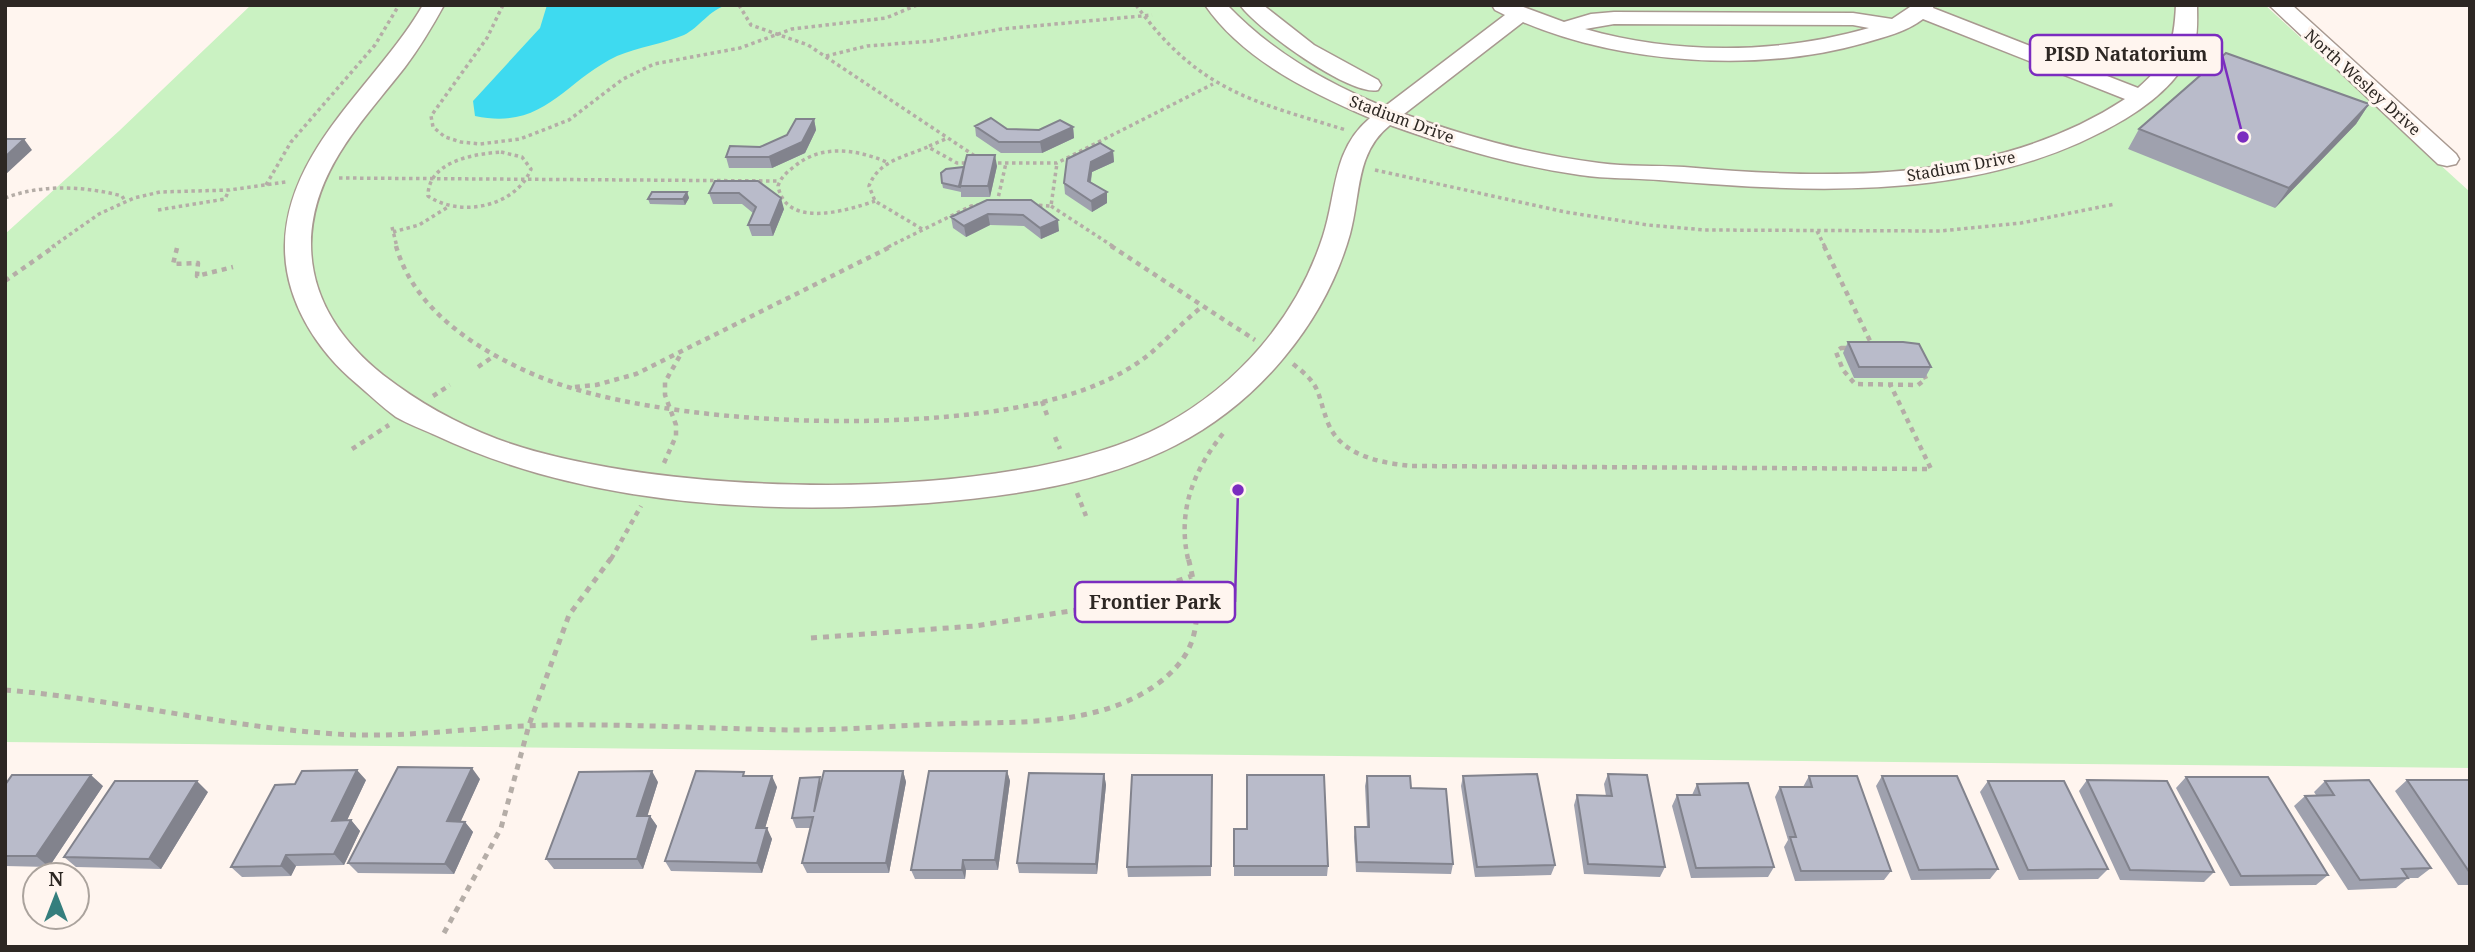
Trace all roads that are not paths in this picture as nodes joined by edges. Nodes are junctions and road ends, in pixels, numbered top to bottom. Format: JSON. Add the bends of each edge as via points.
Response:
{"nodes":[{"id":1,"x":434,"y":5,"type":"edge"},
{"id":2,"x":1215,"y":5,"type":"edge"},
{"id":3,"x":1250,"y":5,"type":"edge"},
{"id":4,"x":2187,"y":5,"type":"edge"},
{"id":5,"x":2279,"y":5,"type":"edge"},
{"id":6,"x":1922,"y":8,"type":"edge"},
{"id":7,"x":1510,"y":10,"type":"edge"},
{"id":8,"x":1894,"y":26,"type":"junction"},
{"id":9,"x":1567,"y":30,"type":"junction"},
{"id":10,"x":2141,"y":97,"type":"junction"},
{"id":11,"x":1398,"y":108,"type":"junction"},
{"id":12,"x":2447,"y":159,"type":"dead end"}],
"edges":[{"from":1,"to":11,"type":"street","via":[[410,45],[342,126],[313,179],[298,241],[302,278],[315,315],[338,351],[365,379],[399,405],[442,428],[540,464],[666,486],[764,494],[842,494],[983,485],[1086,468],[1180,430],[1234,392],[1299,314],[1321,277],[1336,237],[1351,156],[1365,134]]},
{"from":2,"to":11,"type":"street","name":"Stadium Drive","via":[[1277,60],[1345,98]]},
{"from":3,"to":11,"type":"street","name":"Stadium Drive","via":[[1317,58]]},
{"from":4,"to":10,"type":"street","name":"Stadium Drive","via":[[2185,41],[2177,58]]},
{"from":5,"to":12,"type":"street","name":"North Wesley Drive"},
{"from":6,"to":8,"type":"street"},
{"from":6,"to":10,"type":"street"},
{"from":7,"to":9,"type":"street"},
{"from":7,"to":11,"type":"street"},
{"from":8,"to":9,"type":"street","via":[[1853,19],[1614,18],[1591,20]]},
{"from":8,"to":9,"type":"street","via":[[1824,47],[1743,52],[1671,50]]},
{"from":10,"to":11,"type":"street","name":"Stadium Drive","via":[[2063,142],[1942,173],[1867,180],[1623,173],[1528,157],[1441,134]]}]}
